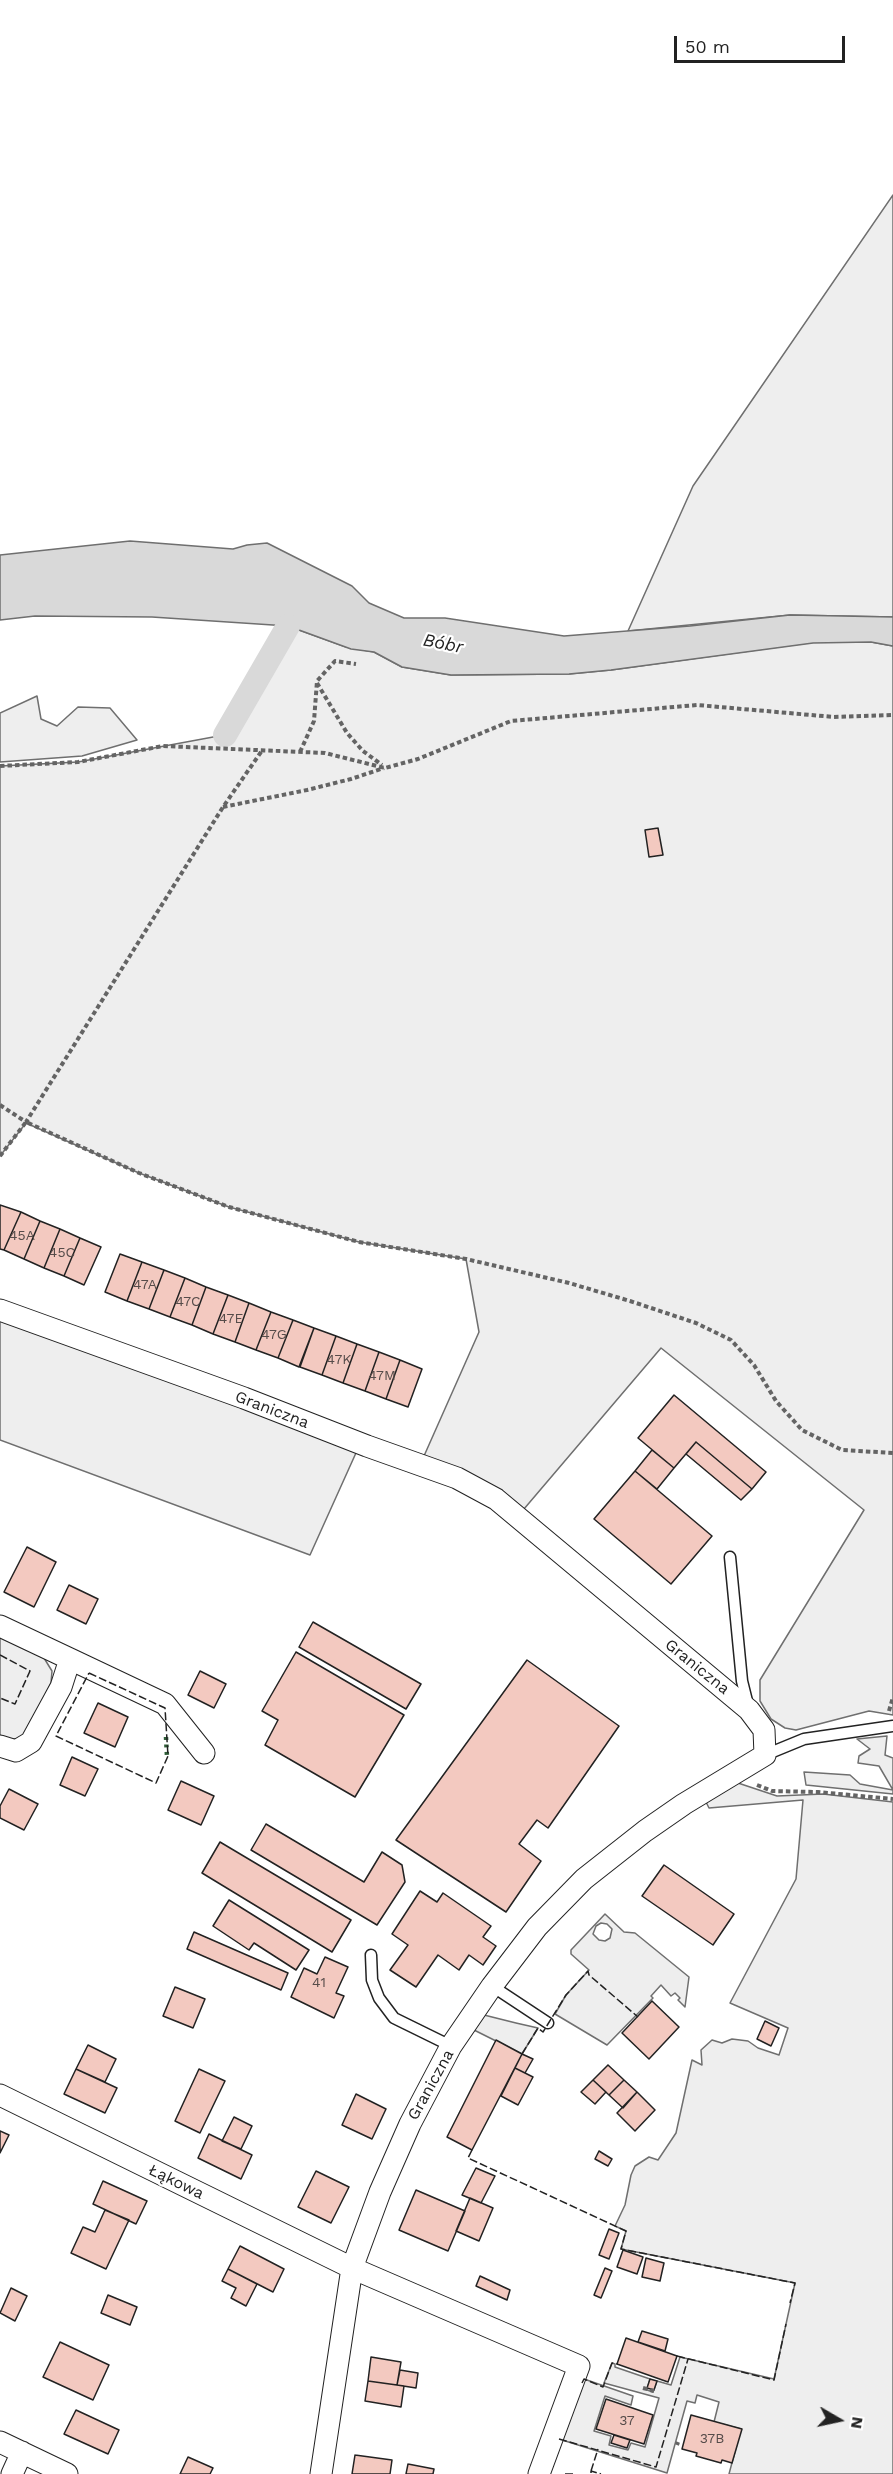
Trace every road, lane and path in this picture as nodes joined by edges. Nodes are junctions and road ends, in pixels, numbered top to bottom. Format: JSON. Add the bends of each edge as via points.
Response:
{"nodes":[{"id":1,"x":356,"y":664,"type":"dead end"},
{"id":2,"x":317,"y":681,"type":"junction"},
{"id":3,"x":893,"y":715,"type":"edge"},
{"id":4,"x":261,"y":752,"type":"junction"},
{"id":5,"x":300,"y":752,"type":"junction"},
{"id":6,"x":0,"y":766,"type":"edge"},
{"id":7,"x":385,"y":768,"type":"junction"},
{"id":8,"x":223,"y":807,"type":"junction"},
{"id":9,"x":0,"y":1105,"type":"edge"},
{"id":10,"x":26,"y":1122,"type":"junction"},
{"id":11,"x":0,"y":1156,"type":"edge"},
{"id":12,"x":0,"y":1310,"type":"edge"},
{"id":13,"x":893,"y":1453,"type":"edge"},
{"id":14,"x":730,"y":1557,"type":"dead end"},
{"id":15,"x":0,"y":1626,"type":"edge"},
{"id":16,"x":70,"y":1659,"type":"junction"},
{"id":17,"x":749,"y":1710,"type":"junction"},
{"id":18,"x":893,"y":1726,"type":"edge"},
{"id":19,"x":0,"y":1746,"type":"edge"},
{"id":20,"x":204,"y":1753,"type":"dead end"},
{"id":21,"x":765,"y":1755,"type":"junction"},
{"id":22,"x":732,"y":1773,"type":"junction"},
{"id":23,"x":893,"y":1799,"type":"edge"},
{"id":24,"x":371,"y":1955,"type":"dead end"},
{"id":25,"x":492,"y":1986,"type":"junction"},
{"id":26,"x":548,"y":2023,"type":"dead end"},
{"id":27,"x":452,"y":2046,"type":"junction"},
{"id":28,"x":0,"y":2095,"type":"edge"},
{"id":29,"x":352,"y":2268,"type":"junction"},
{"id":30,"x":643,"y":2388,"type":"dead end"},
{"id":31,"x":654,"y":2391,"type":"dead end"},
{"id":32,"x":0,"y":2442,"type":"edge"},
{"id":33,"x":22,"y":2452,"type":"junction"},
{"id":34,"x":12,"y":2474,"type":"edge"},
{"id":35,"x":67,"y":2474,"type":"edge"},
{"id":36,"x":321,"y":2474,"type":"edge"},
{"id":37,"x":539,"y":2474,"type":"edge"}],
"edges":[{"from":1,"to":2,"type":"path","via":[[335,661]]},
{"from":2,"to":5,"type":"path","via":[[314,721]]},
{"from":2,"to":7,"type":"path","via":[[347,733]]},
{"from":3,"to":7,"type":"path","via":[[834,717],[697,705],[511,721],[418,759]]},
{"from":4,"to":5,"type":"path"},
{"from":4,"to":6,"type":"path","via":[[163,746],[78,762]]},
{"from":4,"to":8,"type":"path"},
{"from":5,"to":7,"type":"path","via":[[325,753]]},
{"from":7,"to":8,"type":"path","via":[[340,782]]},
{"from":8,"to":10,"type":"path"},
{"from":9,"to":10,"type":"path"},
{"from":10,"to":11,"type":"path"},
{"from":10,"to":13,"type":"path","via":[[139,1173],[229,1207],[359,1242],[466,1258],[569,1283],[696,1323],[731,1340],[802,1430],[842,1450]]},
{"from":12,"to":17,"type":"street","name":"Graniczna","via":[[467,1483],[518,1516]]},
{"from":14,"to":17,"type":"lane","via":[[742,1682]]},
{"from":15,"to":16,"type":"street"},
{"from":16,"to":19,"type":"street","via":[[62,1687],[31,1742],[16,1751]]},
{"from":16,"to":20,"type":"street","via":[[165,1704]]},
{"from":17,"to":21,"type":"street","name":"Graniczna","via":[[764,1730]]},
{"from":18,"to":21,"type":"lane","via":[[804,1738]]},
{"from":21,"to":22,"type":"street","name":"Graniczna"},
{"from":22,"to":23,"type":"path","via":[[772,1791]]},
{"from":22,"to":25,"type":"street","name":"Graniczna","via":[[645,1831],[584,1879],[537,1927]]},
{"from":24,"to":27,"type":"lane","via":[[372,1980],[394,2018]]},
{"from":25,"to":26,"type":"lane"},
{"from":25,"to":27,"type":"street","name":"Graniczna"},
{"from":27,"to":29,"type":"street","name":"Graniczna","via":[[410,2124]]},
{"from":28,"to":29,"type":"street","name":"Łąkowa"},
{"from":29,"to":36,"type":"street","name":"Graniczna"},
{"from":29,"to":37,"type":"street","via":[[579,2366]]},
{"from":30,"to":31,"type":"path"},
{"from":32,"to":33,"type":"street"},
{"from":33,"to":34,"type":"street"},
{"from":33,"to":35,"type":"street"}]}
